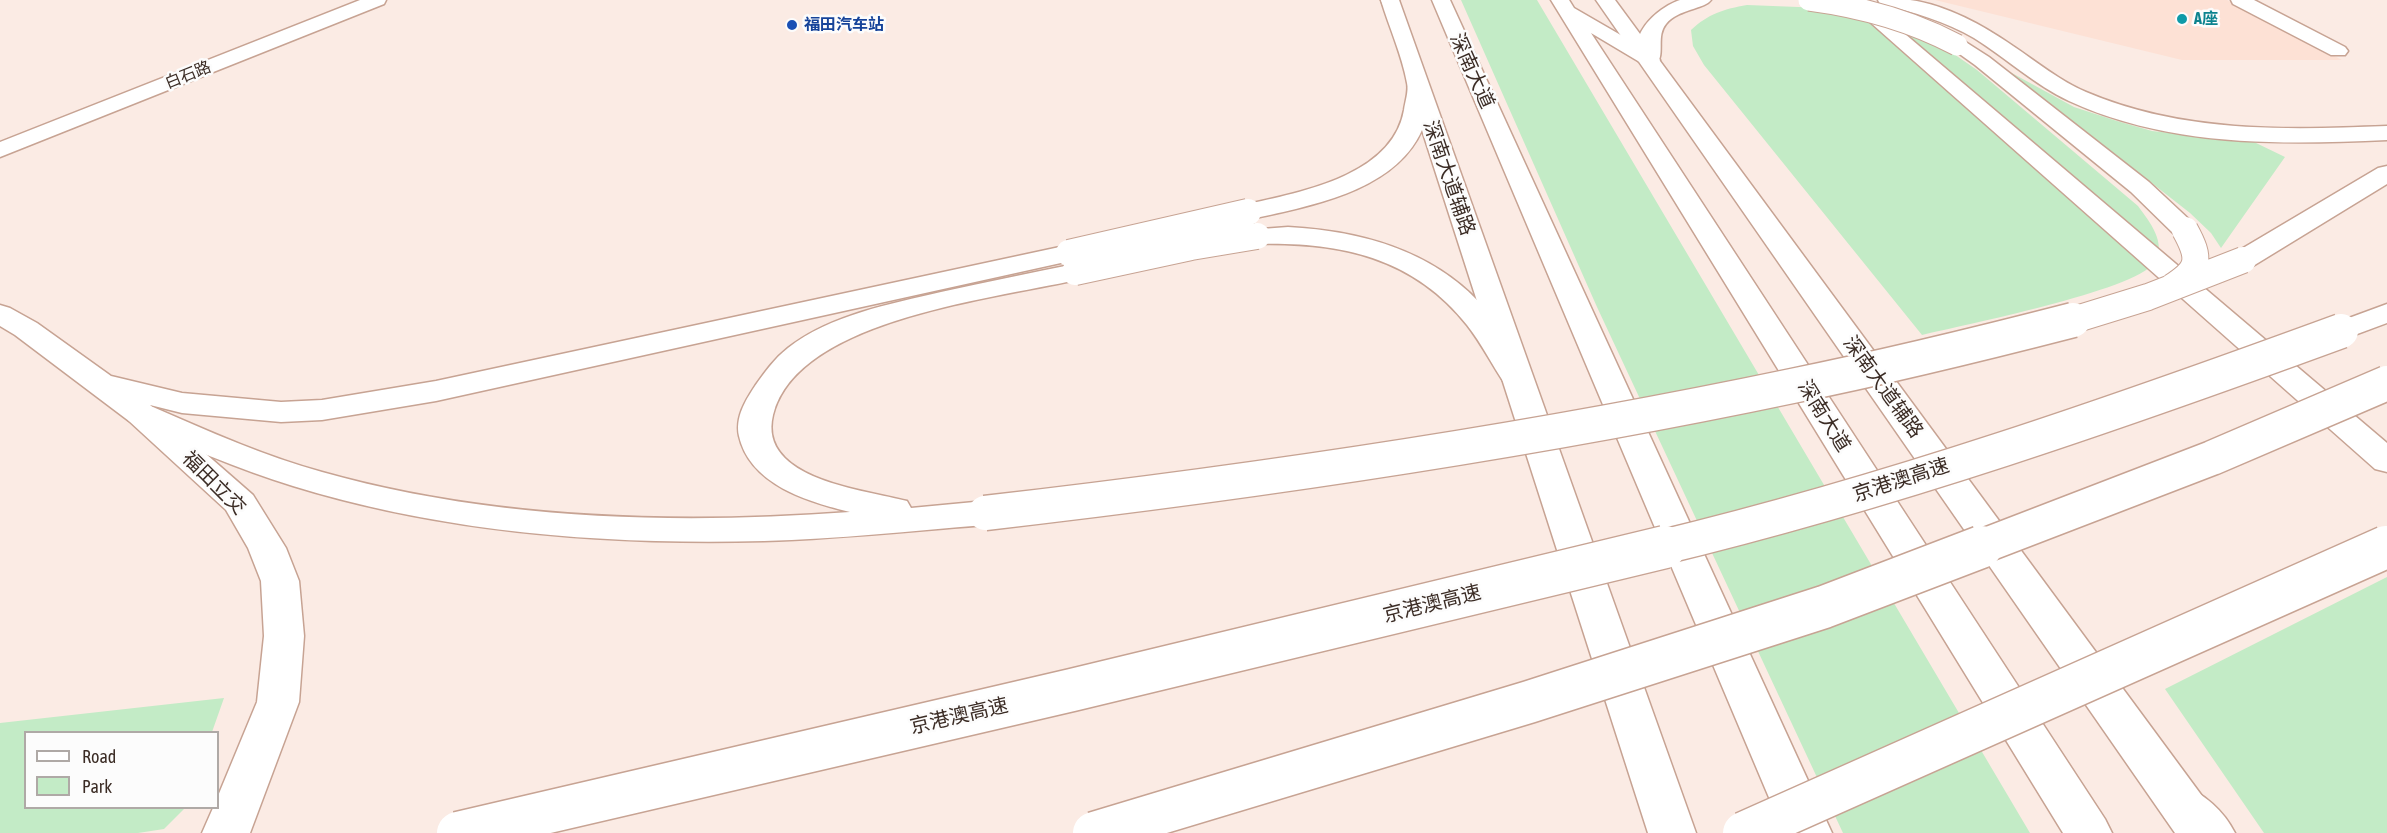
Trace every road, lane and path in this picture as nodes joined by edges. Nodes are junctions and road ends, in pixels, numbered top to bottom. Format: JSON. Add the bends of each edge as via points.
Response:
{"nodes":[{"id":1,"x":328,"y":0,"type":"edge"},
{"id":2,"x":376,"y":0,"type":"edge"},
{"id":3,"x":1390,"y":0,"type":"edge"},
{"id":4,"x":1441,"y":0,"type":"edge"},
{"id":5,"x":1605,"y":0,"type":"edge"},
{"id":6,"x":1702,"y":0,"type":"edge"},
{"id":7,"x":1809,"y":0,"type":"edge"},
{"id":8,"x":1854,"y":0,"type":"edge"},
{"id":9,"x":1887,"y":0,"type":"edge"},
{"id":10,"x":2240,"y":0,"type":"edge"},
{"id":11,"x":1562,"y":3,"type":"edge"},
{"id":12,"x":197,"y":50,"type":"dead end"},
{"id":13,"x":2338,"y":51,"type":"dead end"},
{"id":14,"x":1650,"y":60,"type":"junction"},
{"id":15,"x":1418,"y":86,"type":"junction"},
{"id":16,"x":100,"y":110,"type":"junction"},
{"id":17,"x":2387,"y":133,"type":"edge"},
{"id":18,"x":0,"y":150,"type":"edge"},
{"id":19,"x":0,"y":160,"type":"edge"},
{"id":20,"x":2387,"y":174,"type":"edge"},
{"id":21,"x":1252,"y":224,"type":"junction"},
{"id":22,"x":1072,"y":262,"type":"junction"},
{"id":23,"x":2165,"y":291,"type":"junction"},
{"id":24,"x":2387,"y":313,"type":"edge"},
{"id":25,"x":0,"y":314,"type":"edge"},
{"id":26,"x":1515,"y":376,"type":"junction"},
{"id":27,"x":98,"y":383,"type":"junction"},
{"id":28,"x":2387,"y":383,"type":"edge"},
{"id":29,"x":141,"y":414,"type":"junction"},
{"id":30,"x":2387,"y":461,"type":"edge"},
{"id":31,"x":985,"y":513,"type":"junction"},
{"id":32,"x":2387,"y":546,"type":"edge"},
{"id":33,"x":2198,"y":823,"type":"edge"},
{"id":34,"x":226,"y":833,"type":"edge"},
{"id":35,"x":458,"y":833,"type":"edge"},
{"id":36,"x":1094,"y":833,"type":"edge"},
{"id":37,"x":1672,"y":833,"type":"edge"},
{"id":38,"x":1744,"y":833,"type":"edge"},
{"id":39,"x":1808,"y":833,"type":"edge"},
{"id":40,"x":2088,"y":833,"type":"edge"}],
"edges":[{"from":1,"to":12,"type":"main road","name":"白石路"},
{"from":2,"to":16,"type":"main road","name":"白石路"},
{"from":3,"to":15,"type":"main road","name":"深南大道辅路"},
{"from":4,"to":39,"type":"main road","name":"深南大道"},
{"from":5,"to":14,"type":"main road","name":"深南大道辅路"},
{"from":6,"to":14,"type":"main road","via":[[1679,6],[1658,20],[1647,43]]},
{"from":7,"to":23,"type":"main road","bridge":true,"via":[[1884,14],[1957,45],[2140,187],[2185,230],[2197,250],[2197,265],[2190,276]]},
{"from":8,"to":30,"type":"main road"},
{"from":9,"to":17,"type":"main road","via":[[1938,14],[1979,33],[2076,96],[2127,114],[2227,133]]},
{"from":10,"to":13,"type":"main road"},
{"from":11,"to":14,"type":"main road","via":[[1589,25]]},
{"from":11,"to":40,"type":"main road","name":"深南大道"},
{"from":14,"to":33,"type":"main road","name":"深南大道辅路"},
{"from":15,"to":21,"type":"main road","via":[[1408,133],[1382,163]]},
{"from":15,"to":26,"type":"main road","name":"深南大道辅路"},
{"from":16,"to":18,"type":"main road","name":"白石路"},
{"from":16,"to":19,"type":"main road"},
{"from":20,"to":23,"type":"main road","bridge":true,"via":[[2243,260]]},
{"from":21,"to":22,"type":"main road","bridge":true,"via":[[1191,247]]},
{"from":21,"to":26,"type":"main road","via":[[1282,234],[1354,241],[1403,259],[1431,275],[1474,314]]},
{"from":22,"to":27,"type":"main road","via":[[436,391],[322,410],[280,412],[182,402]]},
{"from":22,"to":31,"type":"main road","via":[[870,319],[833,334],[785,367],[767,389],[756,412],[754,435],[763,454],[802,484],[871,506],[919,512]]},
{"from":23,"to":31,"type":"main road","bridge":true,"via":[[1950,352],[1738,398],[1476,447],[1148,495]]},
{"from":24,"to":35,"type":"main road","name":"京港澳高速","bridge":true,"via":[[2131,408],[1771,521]]},
{"from":25,"to":27,"type":"main road","name":"福田立交"},
{"from":26,"to":37,"type":"main road","name":"深南大道辅路"},
{"from":27,"to":29,"type":"main road","name":"福田立交"},
{"from":28,"to":36,"type":"main road","bridge":true,"via":[[2212,458],[1824,607],[1528,702]]},
{"from":29,"to":31,"type":"main road","via":[[226,452],[331,486],[429,508],[500,518],[689,530],[826,526]]},
{"from":29,"to":34,"type":"main road","name":"福田立交","via":[[240,503],[267,548],[280,581],[284,636],[278,702]]},
{"from":32,"to":38,"type":"main road","bridge":true}]}
